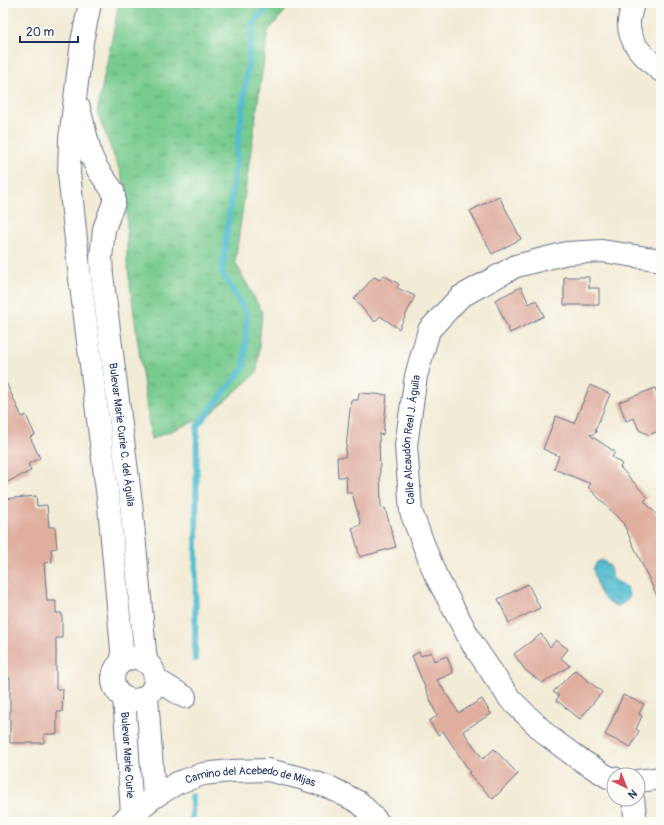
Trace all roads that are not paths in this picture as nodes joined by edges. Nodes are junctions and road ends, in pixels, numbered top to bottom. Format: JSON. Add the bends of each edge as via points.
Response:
{"nodes":[{"id":1,"x":90,"y":3,"type":"edge"},
{"id":2,"x":634,"y":3,"type":"edge"},
{"id":3,"x":661,"y":72,"type":"edge"},
{"id":4,"x":76,"y":95,"type":"junction"},
{"id":5,"x":109,"y":185,"type":"junction"},
{"id":6,"x":72,"y":204,"type":"junction"},
{"id":7,"x":112,"y":210,"type":"junction"},
{"id":8,"x":661,"y":260,"type":"edge"},
{"id":9,"x":123,"y":661,"type":"junction"},
{"id":10,"x":149,"y":679,"type":"junction"},
{"id":11,"x":185,"y":696,"type":"dead end"},
{"id":12,"x":124,"y":697,"type":"junction"},
{"id":13,"x":606,"y":776,"type":"edge"},
{"id":14,"x":661,"y":778,"type":"edge"},
{"id":15,"x":646,"y":780,"type":"edge"},
{"id":16,"x":154,"y":797,"type":"junction"},
{"id":17,"x":634,"y":807,"type":"edge"},
{"id":18,"x":127,"y":818,"type":"edge"},
{"id":19,"x":378,"y":822,"type":"edge"},
{"id":20,"x":636,"y":822,"type":"edge"}],
"edges":[{"from":1,"to":4,"type":"street","name":"Bulevar Marie Curie C. del Águila","via":[[82,42]]},
{"from":2,"to":3,"type":"street","via":[[629,22],[632,40]]},
{"from":4,"to":5,"type":"street","name":"Bulevar Marie Curie C. del Águila","via":[[91,156]]},
{"from":4,"to":6,"type":"street","name":"Bulevar Marie Curie C. del Águila","via":[[68,173]]},
{"from":5,"to":6,"type":"street","via":[[99,180],[86,180],[79,184]]},
{"from":5,"to":7,"type":"street","name":"Bulevar Marie Curie C. del Águila","via":[[114,196]]},
{"from":6,"to":7,"type":"street","via":[[77,215],[91,220]]},
{"from":6,"to":9,"type":"street","name":"Bulevar Marie Curie C. del Águila","via":[[110,506]]},
{"from":7,"to":10,"type":"street","name":"Bulevar Marie Curie C. del Águila","via":[[104,229],[102,275],[131,503]]},
{"from":8,"to":13,"type":"street","name":"Calle Alcaudón Real J. Águila","via":[[602,251],[567,253],[516,266],[460,297],[429,330],[416,376],[406,445],[411,512],[435,574],[472,643],[510,698],[548,736]]},
{"from":9,"to":10,"type":"street","via":[[137,658]]},
{"from":9,"to":12,"type":"street","name":"Bulevar Marie Curie","via":[[114,672],[113,680],[114,686]]},
{"from":10,"to":11,"type":"street"},
{"from":10,"to":12,"type":"street","name":"Bulevar Marie Curie","via":[[135,700]]},
{"from":10,"to":16,"type":"street","name":"Bulevar Marie Curie"},
{"from":12,"to":18,"type":"street","name":"Bulevar Marie Curie"},
{"from":14,"to":15,"type":"street"},
{"from":16,"to":18,"type":"street","name":"Camino del Acebedo de Mijas"},
{"from":16,"to":19,"type":"street","name":"Camino del Acebedo de Mijas","via":[[177,783],[203,774],[268,770],[331,788],[360,803]]},
{"from":17,"to":20,"type":"street"}]}
